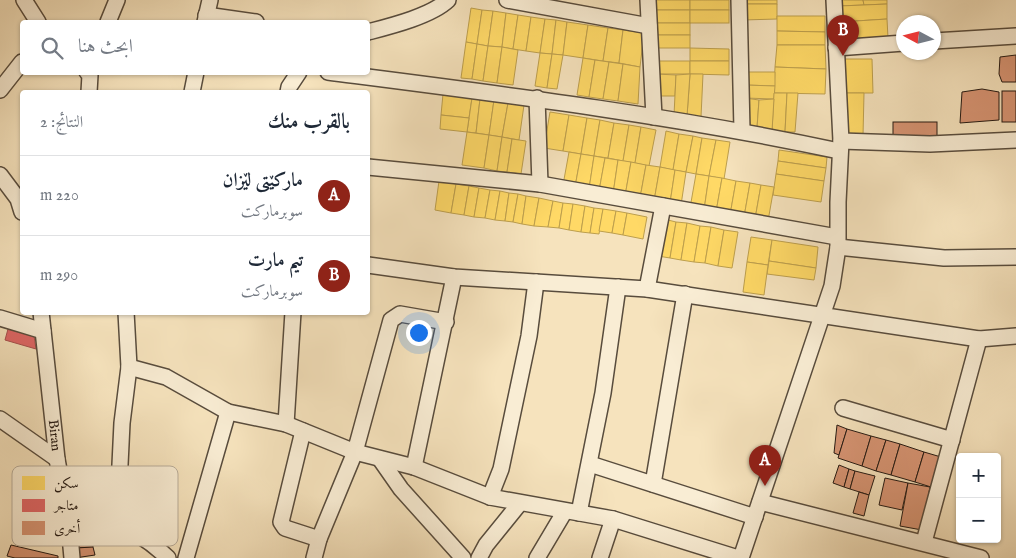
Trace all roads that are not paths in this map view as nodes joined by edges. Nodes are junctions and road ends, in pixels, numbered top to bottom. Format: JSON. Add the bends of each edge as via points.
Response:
{"nodes":[{"id":1,"x":24,"y":0,"type":"edge"},
{"id":2,"x":117,"y":0,"type":"edge"},
{"id":3,"x":210,"y":0,"type":"edge"},
{"id":4,"x":448,"y":0,"type":"edge"},
{"id":5,"x":507,"y":0,"type":"edge"},
{"id":6,"x":648,"y":0,"type":"edge"},
{"id":7,"x":739,"y":0,"type":"edge"},
{"id":8,"x":834,"y":0,"type":"edge"},
{"id":9,"x":549,"y":3,"type":"edge"},
{"id":10,"x":205,"y":19,"type":"edge"},
{"id":11,"x":37,"y":20,"type":"edge"},
{"id":12,"x":109,"y":20,"type":"edge"},
{"id":13,"x":222,"y":20,"type":"edge"},
{"id":14,"x":649,"y":26,"type":"junction"},
{"id":15,"x":370,"y":31,"type":"edge"},
{"id":16,"x":1016,"y":36,"type":"edge"},
{"id":17,"x":941,"y":41,"type":"edge"},
{"id":18,"x":896,"y":44,"type":"edge"},
{"id":19,"x":836,"y":48,"type":"junction"},
{"id":20,"x":20,"y":65,"type":"edge"},
{"id":21,"x":89,"y":75,"type":"edge"},
{"id":22,"x":195,"y":75,"type":"edge"},
{"id":23,"x":297,"y":75,"type":"edge"},
{"id":24,"x":352,"y":75,"type":"edge"},
{"id":25,"x":0,"y":90,"type":"edge"},
{"id":26,"x":89,"y":90,"type":"edge"},
{"id":27,"x":192,"y":90,"type":"edge"},
{"id":28,"x":288,"y":90,"type":"edge"},
{"id":29,"x":537,"y":98,"type":"junction"},
{"id":30,"x":654,"y":117,"type":"junction"},
{"id":31,"x":742,"y":130,"type":"junction"},
{"id":32,"x":1016,"y":140,"type":"edge"},
{"id":33,"x":840,"y":146,"type":"junction"},
{"id":34,"x":370,"y":167,"type":"edge"},
{"id":35,"x":0,"y":175,"type":"edge"},
{"id":36,"x":540,"y":184,"type":"junction"},
{"id":37,"x":20,"y":206,"type":"edge"},
{"id":38,"x":663,"y":206,"type":"junction"},
{"id":39,"x":838,"y":242,"type":"junction"},
{"id":40,"x":1016,"y":257,"type":"edge"},
{"id":41,"x":370,"y":265,"type":"edge"},
{"id":42,"x":454,"y":277,"type":"junction"},
{"id":43,"x":536,"y":282,"type":"junction"},
{"id":44,"x":618,"y":287,"type":"junction"},
{"id":45,"x":646,"y":288,"type":"junction"},
{"id":46,"x":684,"y":294,"type":"junction"},
{"id":47,"x":41,"y":315,"type":"edge"},
{"id":48,"x":126,"y":315,"type":"edge"},
{"id":49,"x":293,"y":315,"type":"edge"},
{"id":50,"x":822,"y":315,"type":"junction"},
{"id":51,"x":0,"y":318,"type":"edge"},
{"id":52,"x":446,"y":322,"type":"junction"},
{"id":53,"x":44,"y":331,"type":"junction"},
{"id":54,"x":1016,"y":336,"type":"edge"},
{"id":55,"x":979,"y":338,"type":"junction"},
{"id":56,"x":129,"y":367,"type":"junction"},
{"id":57,"x":843,"y":408,"type":"dead end"},
{"id":58,"x":228,"y":412,"type":"junction"},
{"id":59,"x":0,"y":419,"type":"edge"},
{"id":60,"x":286,"y":424,"type":"junction"},
{"id":61,"x":303,"y":431,"type":"junction"},
{"id":62,"x":952,"y":440,"type":"junction"},
{"id":63,"x":355,"y":452,"type":"junction"},
{"id":64,"x":57,"y":459,"type":"junction"},
{"id":65,"x":380,"y":459,"type":"junction"},
{"id":66,"x":590,"y":464,"type":"junction"},
{"id":67,"x":58,"y":466,"type":"edge"},
{"id":68,"x":120,"y":466,"type":"edge"},
{"id":69,"x":414,"y":467,"type":"junction"},
{"id":70,"x":653,"y":484,"type":"junction"},
{"id":71,"x":490,"y":497,"type":"junction"},
{"id":72,"x":760,"y":502,"type":"junction"},
{"id":73,"x":520,"y":503,"type":"junction"},
{"id":74,"x":572,"y":512,"type":"junction"},
{"id":75,"x":755,"y":517,"type":"junction"},
{"id":76,"x":613,"y":519,"type":"junction"},
{"id":77,"x":319,"y":539,"type":"junction"},
{"id":78,"x":924,"y":542,"type":"junction"},
{"id":79,"x":154,"y":546,"type":"edge"},
{"id":80,"x":168,"y":558,"type":"edge"},
{"id":81,"x":186,"y":558,"type":"edge"},
{"id":82,"x":314,"y":558,"type":"edge"},
{"id":83,"x":463,"y":558,"type":"edge"},
{"id":84,"x":479,"y":558,"type":"edge"},
{"id":85,"x":537,"y":558,"type":"edge"},
{"id":86,"x":600,"y":558,"type":"edge"},
{"id":87,"x":740,"y":558,"type":"edge"},
{"id":88,"x":981,"y":558,"type":"edge"}],
"edges":[{"from":1,"to":11,"type":"street"},
{"from":2,"to":12,"type":"street"},
{"from":3,"to":10,"type":"street"},
{"from":4,"to":15,"type":"street","via":[[425,13]]},
{"from":5,"to":9,"type":"street"},
{"from":6,"to":14,"type":"street"},
{"from":7,"to":31,"type":"street"},
{"from":8,"to":19,"type":"street"},
{"from":9,"to":14,"type":"street"},
{"from":10,"to":13,"type":"street"},
{"from":14,"to":30,"type":"street"},
{"from":16,"to":17,"type":"street"},
{"from":18,"to":19,"type":"street"},
{"from":19,"to":33,"type":"street"},
{"from":20,"to":25,"type":"street"},
{"from":21,"to":26,"type":"street"},
{"from":22,"to":27,"type":"street"},
{"from":23,"to":28,"type":"street"},
{"from":24,"to":29,"type":"street"},
{"from":29,"to":30,"type":"street"},
{"from":29,"to":36,"type":"street"},
{"from":30,"to":31,"type":"street"},
{"from":31,"to":33,"type":"street"},
{"from":32,"to":33,"type":"street"},
{"from":33,"to":39,"type":"street"},
{"from":34,"to":36,"type":"street"},
{"from":35,"to":37,"type":"street"},
{"from":36,"to":38,"type":"street"},
{"from":38,"to":39,"type":"street"},
{"from":38,"to":45,"type":"street"},
{"from":39,"to":40,"type":"street","via":[[944,258]]},
{"from":39,"to":50,"type":"street","via":[[832,286]]},
{"from":41,"to":42,"type":"street"},
{"from":42,"to":43,"type":"street"},
{"from":42,"to":52,"type":"street"},
{"from":43,"to":44,"type":"street"},
{"from":43,"to":71,"type":"street","via":[[527,345],[501,469]]},
{"from":44,"to":45,"type":"street"},
{"from":44,"to":66,"type":"street"},
{"from":45,"to":46,"type":"street"},
{"from":46,"to":50,"type":"street"},
{"from":46,"to":70,"type":"street"},
{"from":47,"to":53,"type":"street","name":"Biran"},
{"from":48,"to":56,"type":"street"},
{"from":49,"to":60,"type":"street"},
{"from":50,"to":55,"type":"street"},
{"from":50,"to":72,"type":"street"},
{"from":51,"to":53,"type":"street"},
{"from":52,"to":63,"type":"street","via":[[400,314],[391,320]]},
{"from":52,"to":69,"type":"street"},
{"from":53,"to":64,"type":"street","name":"Biran"},
{"from":54,"to":55,"type":"street"},
{"from":55,"to":62,"type":"street"},
{"from":56,"to":58,"type":"street","via":[[166,377]]},
{"from":56,"to":68,"type":"street"},
{"from":57,"to":62,"type":"street"},
{"from":58,"to":60,"type":"street"},
{"from":58,"to":81,"type":"street"},
{"from":59,"to":64,"type":"street"},
{"from":60,"to":61,"type":"street"},
{"from":61,"to":63,"type":"street"},
{"from":61,"to":77,"type":"street","via":[[281,522],[285,528]]},
{"from":62,"to":78,"type":"street"},
{"from":63,"to":65,"type":"street"},
{"from":63,"to":77,"type":"street"},
{"from":64,"to":67,"type":"street","name":"Biran"},
{"from":65,"to":69,"type":"street"},
{"from":65,"to":83,"type":"street","via":[[401,490]]},
{"from":66,"to":70,"type":"street"},
{"from":66,"to":74,"type":"street"},
{"from":69,"to":71,"type":"street"},
{"from":70,"to":75,"type":"street"},
{"from":71,"to":73,"type":"street"},
{"from":72,"to":75,"type":"street"},
{"from":72,"to":78,"type":"street"},
{"from":73,"to":74,"type":"street"},
{"from":73,"to":84,"type":"street"},
{"from":74,"to":76,"type":"street"},
{"from":74,"to":85,"type":"street"},
{"from":75,"to":87,"type":"street"},
{"from":76,"to":86,"type":"street"},
{"from":76,"to":87,"type":"street"},
{"from":77,"to":82,"type":"street"},
{"from":78,"to":88,"type":"street"},
{"from":79,"to":80,"type":"street"}]}
